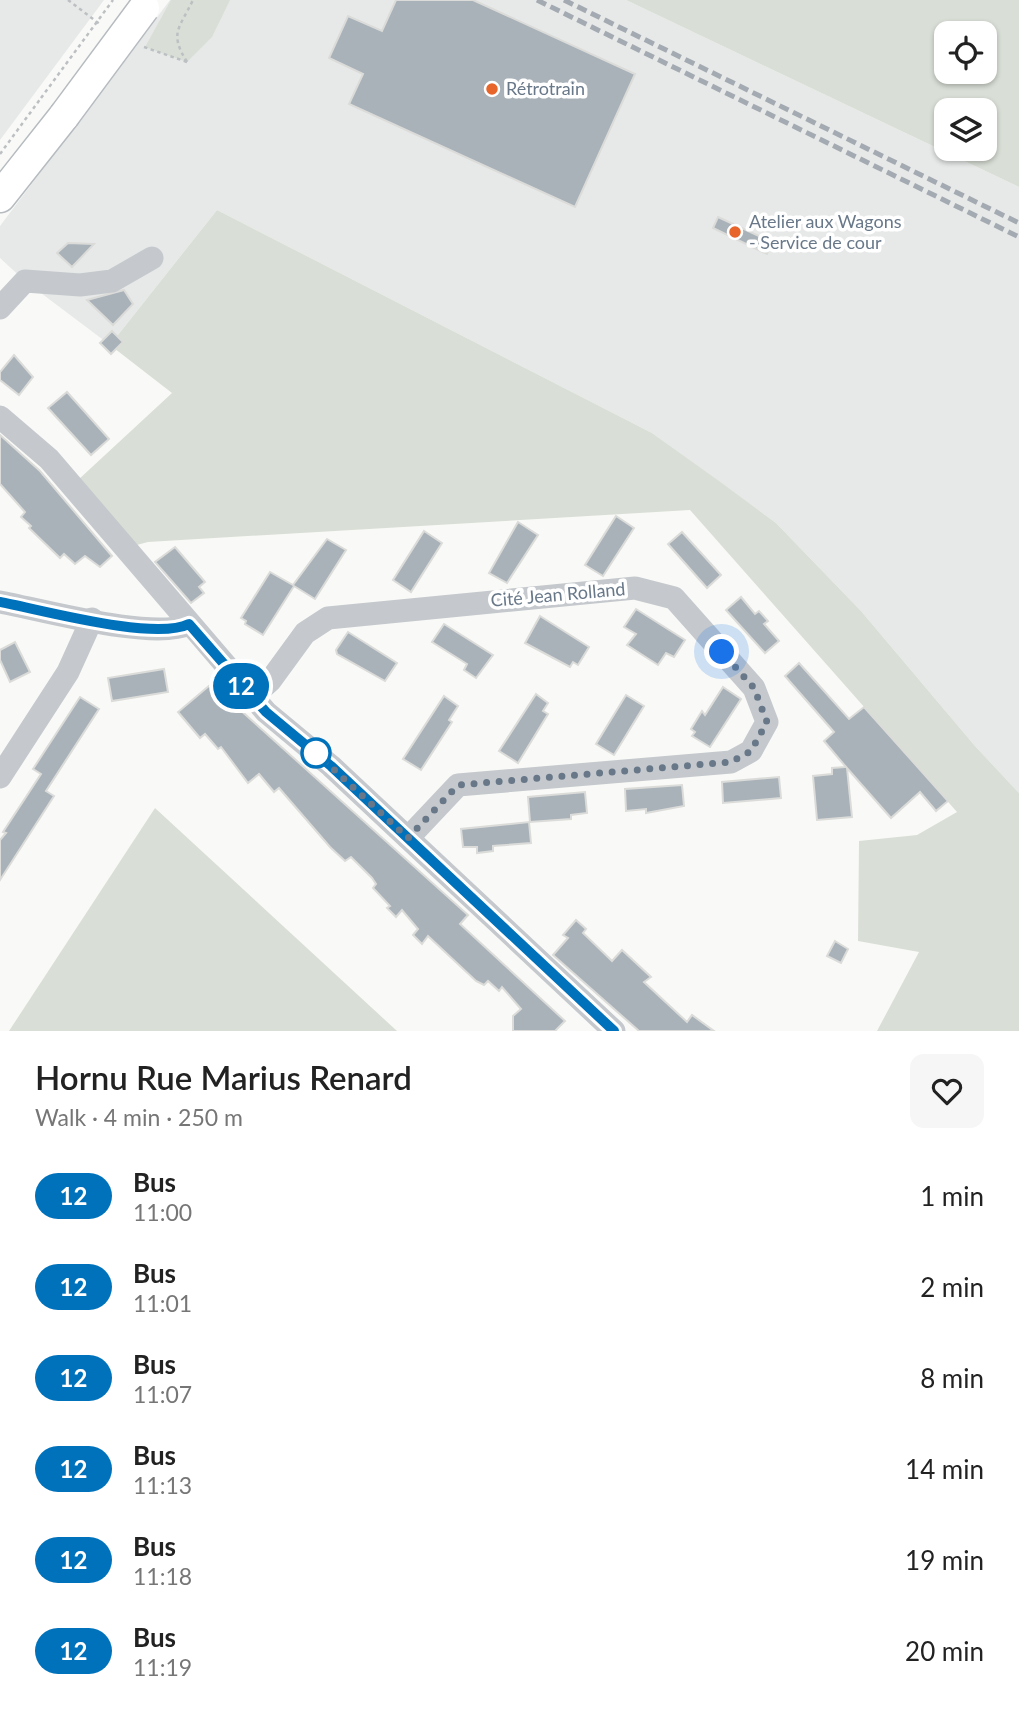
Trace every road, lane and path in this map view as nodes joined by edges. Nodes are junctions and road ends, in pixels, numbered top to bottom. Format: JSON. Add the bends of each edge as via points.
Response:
{"nodes":[{"id":1,"x":113,"y":0,"type":"edge"},
{"id":2,"x":193,"y":0,"type":"edge"},
{"id":3,"x":141,"y":3,"type":"edge"},
{"id":4,"x":187,"y":62,"type":"dead end"},
{"id":5,"x":52,"y":107,"type":"junction"},
{"id":6,"x":0,"y":154,"type":"edge"},
{"id":7,"x":0,"y":175,"type":"edge"},
{"id":8,"x":0,"y":197,"type":"edge"},
{"id":9,"x":152,"y":258,"type":"dead end"},
{"id":10,"x":0,"y":308,"type":"edge"},
{"id":11,"x":0,"y":417,"type":"edge"},
{"id":12,"x":0,"y":602,"type":"edge"},
{"id":13,"x":92,"y":619,"type":"junction"},
{"id":14,"x":189,"y":624,"type":"junction"},
{"id":15,"x":252,"y":697,"type":"junction"},
{"id":16,"x":0,"y":778,"type":"edge"},
{"id":17,"x":408,"y":838,"type":"junction"},
{"id":18,"x":614,"y":1031,"type":"edge"}],
"edges":[{"from":1,"to":5,"type":"path","bridge":true},
{"from":2,"to":4,"type":"path","via":[[176,43]]},
{"from":3,"to":5,"type":"main road","bridge":true},
{"from":5,"to":6,"type":"path"},
{"from":5,"to":7,"type":"main road"},
{"from":5,"to":8,"type":"main road"},
{"from":9,"to":10,"type":"street","via":[[112,281],[80,285],[24,281]]},
{"from":11,"to":14,"type":"street","via":[[49,459]]},
{"from":12,"to":13,"type":"street"},
{"from":13,"to":14,"type":"street","via":[[161,631]]},
{"from":13,"to":16,"type":"street","via":[[68,671]]},
{"from":14,"to":15,"type":"street"},
{"from":15,"to":17,"type":"street"},
{"from":15,"to":17,"type":"street","name":"Cité Jean Rolland","via":[[270,681],[304,633],[328,618],[635,588],[674,598],[754,688],[767,722],[751,751],[731,762],[458,785]]},
{"from":17,"to":18,"type":"street"}]}
